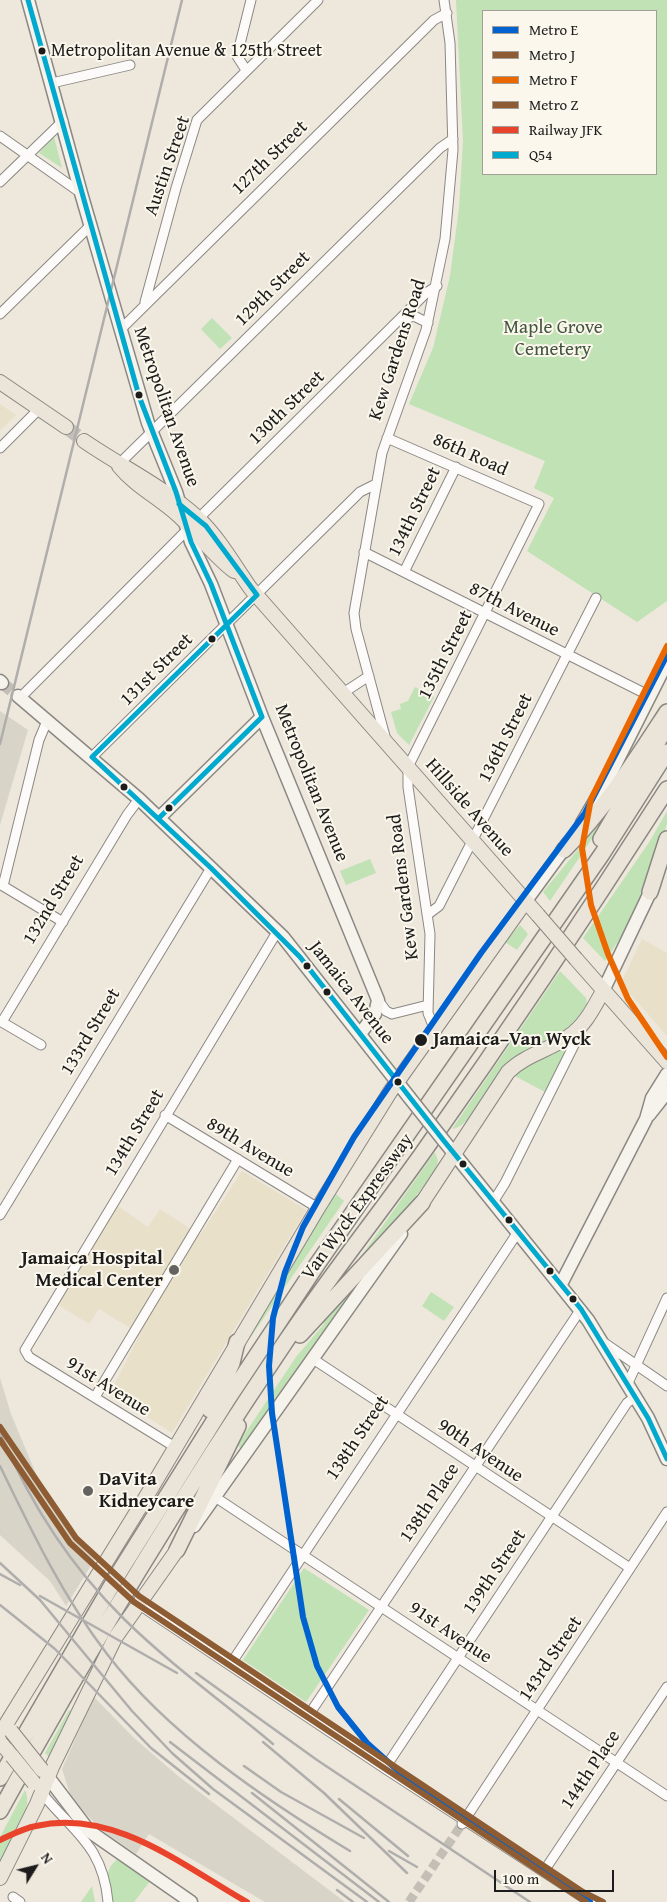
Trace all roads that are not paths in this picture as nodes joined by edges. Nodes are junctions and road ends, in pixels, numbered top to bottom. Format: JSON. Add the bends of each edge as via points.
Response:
{"nodes":[{"id":1,"x":28,"y":0,"type":"edge"},
{"id":2,"x":251,"y":0,"type":"edge"},
{"id":3,"x":318,"y":0,"type":"edge"},
{"id":4,"x":444,"y":0,"type":"edge"},
{"id":5,"x":446,"y":13,"type":"junction"},
{"id":6,"x":130,"y":65,"type":"dead end"},
{"id":7,"x":246,"y":70,"type":"junction"},
{"id":8,"x":52,"y":83,"type":"junction"},
{"id":9,"x":63,"y":121,"type":"junction"},
{"id":10,"x":0,"y":136,"type":"edge"},
{"id":11,"x":453,"y":139,"type":"junction"},
{"id":12,"x":28,"y":155,"type":"junction"},
{"id":13,"x":0,"y":182,"type":"edge"},
{"id":14,"x":81,"y":193,"type":"junction"},
{"id":15,"x":90,"y":226,"type":"junction"},
{"id":16,"x":437,"y":286,"type":"junction"},
{"id":17,"x":144,"y":303,"type":"junction"},
{"id":18,"x":0,"y":314,"type":"edge"},
{"id":19,"x":400,"y":322,"type":"junction"},
{"id":20,"x":428,"y":323,"type":"junction"},
{"id":21,"x":120,"y":330,"type":"junction"},
{"id":22,"x":0,"y":382,"type":"edge"},
{"id":23,"x":39,"y":409,"type":"junction"},
{"id":24,"x":66,"y":427,"type":"tunnel mouth"},
{"id":25,"x":151,"y":432,"type":"junction"},
{"id":26,"x":387,"y":438,"type":"junction"},
{"id":27,"x":84,"y":440,"type":"tunnel mouth"},
{"id":28,"x":0,"y":448,"type":"edge"},
{"id":29,"x":118,"y":464,"type":"junction"},
{"id":30,"x":456,"y":467,"type":"junction"},
{"id":31,"x":376,"y":484,"type":"junction"},
{"id":32,"x":179,"y":504,"type":"junction"},
{"id":33,"x":539,"y":504,"type":"joint"},
{"id":34,"x":190,"y":523,"type":"junction"},
{"id":35,"x":214,"y":552,"type":"junction"},
{"id":36,"x":364,"y":552,"type":"junction"},
{"id":37,"x":404,"y":572,"type":"junction"},
{"id":38,"x":243,"y":577,"type":"junction"},
{"id":39,"x":211,"y":584,"type":"junction"},
{"id":40,"x":257,"y":595,"type":"junction"},
{"id":41,"x":596,"y":598,"type":"dead end"},
{"id":42,"x":485,"y":613,"type":"junction"},
{"id":43,"x":226,"y":625,"type":"junction"},
{"id":44,"x":567,"y":655,"type":"junction"},
{"id":45,"x":667,"y":662,"type":"edge"},
{"id":46,"x":370,"y":676,"type":"junction"},
{"id":47,"x":343,"y":693,"type":"junction"},
{"id":48,"x":650,"y":696,"type":"junction"},
{"id":49,"x":19,"y":697,"type":"joint"},
{"id":50,"x":667,"y":712,"type":"edge"},
{"id":51,"x":262,"y":717,"type":"junction"},
{"id":52,"x":47,"y":721,"type":"junction"},
{"id":53,"x":667,"y":726,"type":"edge"},
{"id":54,"x":387,"y":743,"type":"junction"},
{"id":55,"x":667,"y":752,"type":"edge"},
{"id":56,"x":92,"y":757,"type":"junction"},
{"id":57,"x":408,"y":767,"type":"junction"},
{"id":58,"x":667,"y":789,"type":"edge"},
{"id":59,"x":139,"y":800,"type":"junction"},
{"id":60,"x":159,"y":818,"type":"junction"},
{"id":61,"x":667,"y":839,"type":"edge"},
{"id":62,"x":472,"y":841,"type":"junction"},
{"id":63,"x":564,"y":850,"type":"junction"},
{"id":64,"x":667,"y":859,"type":"edge"},
{"id":65,"x":211,"y":868,"type":"junction"},
{"id":66,"x":650,"y":892,"type":"junction"},
{"id":67,"x":525,"y":902,"type":"junction"},
{"id":68,"x":568,"y":902,"type":"junction"},
{"id":69,"x":427,"y":914,"type":"junction"},
{"id":70,"x":63,"y":922,"type":"junction"},
{"id":71,"x":277,"y":932,"type":"junction"},
{"id":72,"x":603,"y":990,"type":"junction"},
{"id":73,"x":378,"y":1000,"type":"junction"},
{"id":74,"x":428,"y":1005,"type":"junction"},
{"id":75,"x":1,"y":1022,"type":"edge"},
{"id":76,"x":582,"y":1025,"type":"junction"},
{"id":77,"x":434,"y":1028,"type":"junction"},
{"id":78,"x":360,"y":1034,"type":"junction"},
{"id":79,"x":40,"y":1045,"type":"dead end"},
{"id":80,"x":667,"y":1062,"type":"edge"},
{"id":81,"x":667,"y":1074,"type":"edge"},
{"id":82,"x":397,"y":1082,"type":"junction"},
{"id":83,"x":667,"y":1092,"type":"edge"},
{"id":84,"x":165,"y":1115,"type":"junction"},
{"id":85,"x":646,"y":1119,"type":"junction"},
{"id":86,"x":455,"y":1155,"type":"junction"},
{"id":87,"x":238,"y":1159,"type":"junction"},
{"id":88,"x":493,"y":1202,"type":"junction"},
{"id":89,"x":422,"y":1203,"type":"junction"},
{"id":90,"x":318,"y":1208,"type":"junction"},
{"id":91,"x":0,"y":1215,"type":"edge"},
{"id":92,"x":518,"y":1232,"type":"junction"},
{"id":93,"x":561,"y":1284,"type":"junction"},
{"id":94,"x":666,"y":1303,"type":"edge"},
{"id":95,"x":580,"y":1309,"type":"junction"},
{"id":96,"x":237,"y":1342,"type":"junction"},
{"id":97,"x":603,"y":1342,"type":"junction"},
{"id":98,"x":25,"y":1352,"type":"joint"},
{"id":99,"x":313,"y":1359,"type":"junction"},
{"id":100,"x":636,"y":1364,"type":"junction"},
{"id":101,"x":265,"y":1373,"type":"junction"},
{"id":102,"x":628,"y":1383,"type":"junction"},
{"id":103,"x":667,"y":1386,"type":"edge"},
{"id":104,"x":635,"y":1397,"type":"junction"},
{"id":105,"x":95,"y":1398,"type":"junction"},
{"id":106,"x":248,"y":1398,"type":"junction"},
{"id":107,"x":396,"y":1414,"type":"junction"},
{"id":108,"x":175,"y":1447,"type":"junction"},
{"id":109,"x":190,"y":1458,"type":"junction"},
{"id":110,"x":667,"y":1459,"type":"edge"},
{"id":111,"x":474,"y":1466,"type":"junction"},
{"id":112,"x":215,"y":1497,"type":"junction"},
{"id":113,"x":667,"y":1512,"type":"edge"},
{"id":114,"x":551,"y":1517,"type":"junction"},
{"id":115,"x":177,"y":1550,"type":"junction"},
{"id":116,"x":303,"y":1555,"type":"junction"},
{"id":117,"x":630,"y":1568,"type":"junction"},
{"id":118,"x":139,"y":1604,"type":"junction"},
{"id":119,"x":380,"y":1606,"type":"junction"},
{"id":120,"x":458,"y":1658,"type":"junction"},
{"id":121,"x":230,"y":1665,"type":"junction"},
{"id":122,"x":667,"y":1686,"type":"edge"},
{"id":123,"x":537,"y":1710,"type":"junction"},
{"id":124,"x":308,"y":1716,"type":"junction"},
{"id":125,"x":3,"y":1733,"type":"edge"},
{"id":126,"x":616,"y":1762,"type":"junction"},
{"id":127,"x":385,"y":1768,"type":"junction"},
{"id":128,"x":45,"y":1773,"type":"junction"},
{"id":129,"x":0,"y":1778,"type":"edge"},
{"id":130,"x":38,"y":1788,"type":"junction"},
{"id":131,"x":667,"y":1796,"type":"edge"},
{"id":132,"x":0,"y":1811,"type":"edge"},
{"id":133,"x":463,"y":1822,"type":"junction"},
{"id":134,"x":3,"y":1871,"type":"edge"},
{"id":135,"x":544,"y":1871,"type":"junction"},
{"id":136,"x":188,"y":1901,"type":"edge"},
{"id":137,"x":108,"y":1902,"type":"edge"},
{"id":138,"x":591,"y":1902,"type":"edge"}],
"edges":[{"from":1,"to":8,"type":"main road","name":"Metropolitan Avenue"},
{"from":2,"to":7,"type":"street","via":[[237,56]]},
{"from":3,"to":7,"type":"street","name":"Austin Street"},
{"from":4,"to":5,"type":"street","name":"Kew Gardens Road"},
{"from":5,"to":11,"type":"street","name":"Kew Gardens Road"},
{"from":5,"to":17,"type":"street","name":"127th Street","via":[[434,20]]},
{"from":6,"to":8,"type":"street"},
{"from":7,"to":17,"type":"street","name":"Austin Street","via":[[195,124]]},
{"from":8,"to":9,"type":"main road","name":"Metropolitan Avenue"},
{"from":9,"to":12,"type":"street"},
{"from":9,"to":14,"type":"main road","name":"Metropolitan Avenue"},
{"from":10,"to":12,"type":"street"},
{"from":11,"to":16,"type":"street","name":"Kew Gardens Road","via":[[445,239]]},
{"from":11,"to":25,"type":"street","name":"129th Street","via":[[440,148]]},
{"from":12,"to":13,"type":"street"},
{"from":12,"to":14,"type":"street"},
{"from":14,"to":15,"type":"main road","name":"Metropolitan Avenue"},
{"from":15,"to":18,"type":"street"},
{"from":15,"to":21,"type":"main road","name":"Metropolitan Avenue"},
{"from":16,"to":19,"type":"street","name":"130th Street","via":[[426,293]]},
{"from":16,"to":20,"type":"street","name":"Kew Gardens Road"},
{"from":17,"to":21,"type":"street","name":"127th Street"},
{"from":19,"to":20,"type":"street","via":[[414,316]]},
{"from":19,"to":34,"type":"street","name":"130th Street"},
{"from":20,"to":26,"type":"street","name":"Kew Gardens Road"},
{"from":21,"to":25,"type":"main road","name":"Metropolitan Avenue"},
{"from":22,"to":23,"type":"main road"},
{"from":23,"to":24,"type":"main road"},
{"from":23,"to":28,"type":"street"},
{"from":25,"to":29,"type":"street","name":"129th Street"},
{"from":25,"to":32,"type":"main road","name":"Metropolitan Avenue"},
{"from":26,"to":30,"type":"street","name":"86th Road"},
{"from":26,"to":31,"type":"street","name":"Kew Gardens Road"},
{"from":27,"to":29,"type":"main road","name":"Hillside Avenue"},
{"from":29,"to":32,"type":"main road","name":"Hillside Avenue","via":[[135,471]]},
{"from":29,"to":34,"type":"main road","name":"Hillside Avenue","via":[[130,479]]},
{"from":30,"to":33,"type":"street","name":"86th Road"},
{"from":30,"to":37,"type":"street","name":"134th Street"},
{"from":31,"to":36,"type":"street","name":"Kew Gardens Road"},
{"from":31,"to":40,"type":"street","name":"131st Street","via":[[360,492]]},
{"from":32,"to":34,"type":"main road","name":"Hillside Avenue"},
{"from":33,"to":42,"type":"street","name":"135th Street"},
{"from":34,"to":35,"type":"main road","name":"Hillside Avenue"},
{"from":34,"to":38,"type":"main road","name":"Hillside Avenue","via":[[231,558]]},
{"from":34,"to":39,"type":"main road","name":"Metropolitan Avenue","via":[[191,542]]},
{"from":34,"to":49,"type":"street","name":"130th Street"},
{"from":35,"to":38,"type":"main road","name":"Hillside Avenue"},
{"from":35,"to":39,"type":"main road","via":[[205,562]]},
{"from":36,"to":37,"type":"street","name":"87th Avenue"},
{"from":36,"to":46,"type":"street","name":"Kew Gardens Road","via":[[354,618]]},
{"from":37,"to":42,"type":"street","name":"87th Avenue"},
{"from":38,"to":40,"type":"main road","name":"Hillside Avenue"},
{"from":39,"to":43,"type":"main road","name":"Metropolitan Avenue"},
{"from":40,"to":43,"type":"street","name":"131st Street"},
{"from":40,"to":47,"type":"main road","name":"Hillside Avenue"},
{"from":41,"to":44,"type":"street","name":"136th Street"},
{"from":42,"to":44,"type":"street","name":"87th Avenue"},
{"from":42,"to":57,"type":"street","name":"135th Street"},
{"from":43,"to":51,"type":"main road","name":"Metropolitan Avenue"},
{"from":43,"to":56,"type":"street","name":"131st Street"},
{"from":44,"to":48,"type":"street","name":"87th Avenue"},
{"from":44,"to":62,"type":"street","name":"136th Street"},
{"from":45,"to":48,"type":"main road"},
{"from":46,"to":47,"type":"street"},
{"from":46,"to":54,"type":"street","name":"Kew Gardens Road"},
{"from":47,"to":54,"type":"main road","name":"Hillside Avenue"},
{"from":48,"to":63,"type":"main road","via":[[592,806]]},
{"from":49,"to":52,"type":"main road","name":"Jamaica Avenue"},
{"from":50,"to":63,"type":"highway","via":[[612,794]]},
{"from":51,"to":60,"type":"main road"},
{"from":51,"to":73,"type":"main road","name":"Metropolitan Avenue"},
{"from":52,"to":56,"type":"main road","name":"Jamaica Avenue"},
{"from":52,"to":70,"type":"street","via":[[39,740],[3,886]]},
{"from":53,"to":68,"type":"highway","via":[[604,832]]},
{"from":54,"to":57,"type":"main road","name":"Hillside Avenue"},
{"from":55,"to":68,"type":"highway","name":"Van Wyck Expressway"},
{"from":56,"to":59,"type":"main road","name":"Jamaica Avenue"},
{"from":57,"to":62,"type":"main road","name":"Hillside Avenue"},
{"from":57,"to":69,"type":"street","name":"Kew Gardens Road","via":[[408,787]]},
{"from":58,"to":101,"type":"highway","name":"Van Wyck Expressway","via":[[488,1059]]},
{"from":59,"to":60,"type":"main road","name":"Jamaica Avenue"},
{"from":59,"to":70,"type":"street","name":"132nd Street"},
{"from":60,"to":65,"type":"main road","name":"Jamaica Avenue"},
{"from":61,"to":66,"type":"highway"},
{"from":62,"to":67,"type":"main road","name":"Hillside Avenue"},
{"from":62,"to":69,"type":"street","name":"136th Street","via":[[439,906]]},
{"from":63,"to":67,"type":"main road"},
{"from":64,"to":66,"type":"main road"},
{"from":65,"to":71,"type":"main road","name":"Jamaica Avenue"},
{"from":65,"to":91,"type":"street","name":"133rd Street"},
{"from":66,"to":72,"type":"main road"},
{"from":67,"to":72,"type":"main road","name":"Hillside Avenue","bridge":true},
{"from":67,"to":77,"type":"main road"},
{"from":68,"to":109,"type":"highway","name":"Van Wyck Expressway","via":[[286,1311]]},
{"from":69,"to":74,"type":"street","name":"Kew Gardens Road","via":[[431,941]]},
{"from":70,"to":75,"type":"street","name":"132nd Street"},
{"from":71,"to":78,"type":"main road","name":"Jamaica Avenue"},
{"from":71,"to":84,"type":"street","name":"134th Street"},
{"from":72,"to":76,"type":"main road"},
{"from":72,"to":80,"type":"main road","name":"Hillside Avenue"},
{"from":73,"to":74,"type":"street","via":[[392,1014]]},
{"from":73,"to":78,"type":"main road","via":[[377,1011]]},
{"from":74,"to":77,"type":"street","name":"Kew Gardens Road","via":[[429,1019]]},
{"from":75,"to":79,"type":"street"},
{"from":76,"to":86,"type":"main road","via":[[522,1060],[508,1072]]},
{"from":76,"to":88,"type":"street"},
{"from":77,"to":82,"type":"main road"},
{"from":78,"to":82,"type":"main road","name":"Jamaica Avenue"},
{"from":81,"to":85,"type":"main road","via":[[652,1098]]},
{"from":82,"to":86,"type":"main road","name":"Jamaica Avenue","bridge":true},
{"from":82,"to":90,"type":"main road"},
{"from":83,"to":85,"type":"main road"},
{"from":84,"to":87,"type":"street","name":"89th Avenue"},
{"from":84,"to":98,"type":"street","name":"134th Street"},
{"from":85,"to":93,"type":"main road"},
{"from":86,"to":88,"type":"main road","name":"Jamaica Avenue"},
{"from":86,"to":89,"type":"main road"},
{"from":87,"to":90,"type":"street","name":"89th Avenue"},
{"from":87,"to":105,"type":"street"},
{"from":88,"to":92,"type":"main road","name":"Jamaica Avenue"},
{"from":89,"to":99,"type":"main road"},
{"from":89,"to":101,"type":"highway"},
{"from":90,"to":96,"type":"main road"},
{"from":92,"to":93,"type":"main road","name":"Jamaica Avenue"},
{"from":92,"to":107,"type":"street","name":"138th Street"},
{"from":93,"to":95,"type":"main road","name":"Jamaica Avenue"},
{"from":94,"to":100,"type":"street"},
{"from":95,"to":97,"type":"main road","name":"Jamaica Avenue"},
{"from":95,"to":111,"type":"street","name":"138th Place"},
{"from":96,"to":108,"type":"main road"},
{"from":96,"to":109,"type":"highway","via":[[223,1386],[197,1433]]},
{"from":97,"to":100,"type":"street"},
{"from":97,"to":102,"type":"main road","name":"Jamaica Avenue"},
{"from":98,"to":105,"type":"street","name":"91st Avenue"},
{"from":99,"to":107,"type":"street","name":"90th Avenue"},
{"from":99,"to":112,"type":"main road"},
{"from":100,"to":102,"type":"street"},
{"from":100,"to":103,"type":"street"},
{"from":101,"to":106,"type":"highway","name":"Van Wyck Expressway"},
{"from":102,"to":104,"type":"main road","name":"Jamaica Avenue"},
{"from":104,"to":110,"type":"main road","name":"Jamaica Avenue"},
{"from":104,"to":114,"type":"street","name":"139th Street","via":[[627,1403]]},
{"from":105,"to":108,"type":"street","name":"91st Avenue"},
{"from":106,"to":115,"type":"highway","via":[[234,1438]]},
{"from":106,"to":132,"type":"highway","name":"Van Wyck Expressway","via":[[86,1660]]},
{"from":107,"to":111,"type":"street","name":"90th Avenue"},
{"from":107,"to":116,"type":"street","name":"138th Street"},
{"from":108,"to":125,"type":"main road"},
{"from":109,"to":129,"type":"highway","name":"Van Wyck Expressway","via":[[60,1671]]},
{"from":111,"to":114,"type":"street","name":"90th Avenue"},
{"from":111,"to":119,"type":"street","name":"138th Place"},
{"from":112,"to":115,"type":"main road"},
{"from":112,"to":116,"type":"street","name":"91st Avenue"},
{"from":113,"to":117,"type":"street","name":"143rd Street"},
{"from":114,"to":117,"type":"street","name":"90th Avenue"},
{"from":114,"to":120,"type":"street","name":"139th Street"},
{"from":115,"to":118,"type":"main road"},
{"from":116,"to":119,"type":"street","name":"91st Avenue"},
{"from":116,"to":121,"type":"street","name":"138th Street"},
{"from":117,"to":123,"type":"street","name":"143rd Street"},
{"from":118,"to":121,"type":"street"},
{"from":118,"to":128,"type":"main road","via":[[115,1638]]},
{"from":119,"to":120,"type":"street","name":"91st Avenue"},
{"from":119,"to":124,"type":"street","name":"138th Place"},
{"from":120,"to":123,"type":"street","name":"91st Avenue"},
{"from":120,"to":127,"type":"street","name":"139th Street"},
{"from":121,"to":124,"type":"street"},
{"from":122,"to":126,"type":"street","name":"144th Place"},
{"from":123,"to":126,"type":"street","name":"91st Avenue"},
{"from":123,"to":133,"type":"street","name":"143rd Street"},
{"from":124,"to":127,"type":"street"},
{"from":125,"to":128,"type":"main road","bridge":true},
{"from":125,"to":130,"type":"main road","bridge":true},
{"from":126,"to":131,"type":"street","name":"91st Avenue"},
{"from":126,"to":135,"type":"street","name":"144th Place"},
{"from":127,"to":133,"type":"street"},
{"from":128,"to":130,"type":"main road"},
{"from":128,"to":136,"type":"main road","via":[[89,1831]]},
{"from":130,"to":134,"type":"main road"},
{"from":130,"to":137,"type":"street","via":[[71,1822],[92,1850],[103,1874]]},
{"from":133,"to":135,"type":"street"},
{"from":135,"to":138,"type":"street"}]}
